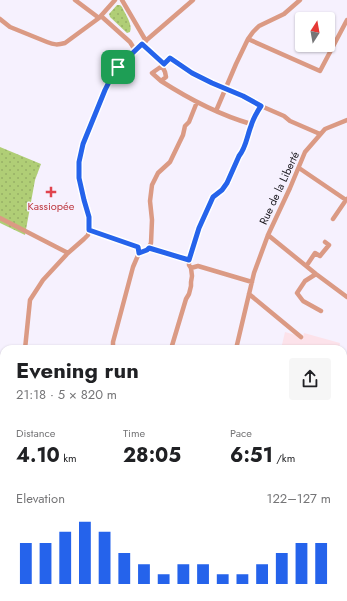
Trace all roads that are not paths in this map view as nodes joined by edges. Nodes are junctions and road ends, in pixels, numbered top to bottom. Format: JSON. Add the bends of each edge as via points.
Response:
{"nodes":[{"id":1,"x":75,"y":0,"type":"edge"},
{"id":2,"x":115,"y":0,"type":"edge"},
{"id":3,"x":122,"y":0,"type":"edge"},
{"id":4,"x":193,"y":0,"type":"edge"},
{"id":5,"x":300,"y":0,"type":"edge"},
{"id":6,"x":100,"y":17,"type":"junction"},
{"id":7,"x":0,"y":19,"type":"edge"},
{"id":8,"x":347,"y":20,"type":"edge"},
{"id":9,"x":248,"y":39,"type":"junction"},
{"id":10,"x":144,"y":43,"type":"junction"},
{"id":11,"x":135,"y":50,"type":"junction"},
{"id":12,"x":163,"y":65,"type":"junction"},
{"id":13,"x":161,"y":81,"type":"junction"},
{"id":14,"x":226,"y":89,"type":"junction"},
{"id":15,"x":197,"y":102,"type":"junction"},
{"id":16,"x":261,"y":106,"type":"junction"},
{"id":17,"x":216,"y":111,"type":"junction"},
{"id":18,"x":347,"y":120,"type":"edge"},
{"id":19,"x":251,"y":124,"type":"junction"},
{"id":20,"x":320,"y":134,"type":"junction"},
{"id":21,"x":298,"y":168,"type":"junction"},
{"id":22,"x":347,"y":200,"type":"edge"},
{"id":23,"x":0,"y":218,"type":"edge"},
{"id":24,"x":333,"y":219,"type":"dead end"},
{"id":25,"x":89,"y":230,"type":"junction"},
{"id":26,"x":268,"y":235,"type":"junction"},
{"id":27,"x":325,"y":242,"type":"dead end"},
{"id":28,"x":149,"y":248,"type":"junction"},
{"id":29,"x":68,"y":253,"type":"junction"},
{"id":30,"x":139,"y":253,"type":"junction"},
{"id":31,"x":190,"y":264,"type":"junction"},
{"id":32,"x":307,"y":265,"type":"junction"},
{"id":33,"x":316,"y":274,"type":"junction"},
{"id":34,"x":252,"y":282,"type":"junction"},
{"id":35,"x":249,"y":294,"type":"junction"},
{"id":36,"x":347,"y":297,"type":"edge"},
{"id":37,"x":321,"y":310,"type":"dead end"},
{"id":38,"x":300,"y":337,"type":"dead end"},
{"id":39,"x":25,"y":345,"type":"edge"},
{"id":40,"x":113,"y":345,"type":"edge"},
{"id":41,"x":172,"y":345,"type":"edge"},
{"id":42,"x":237,"y":345,"type":"edge"}],
"edges":[{"from":1,"to":6,"type":"street"},
{"from":2,"to":6,"type":"street"},
{"from":3,"to":10,"type":"street"},
{"from":4,"to":10,"type":"street"},
{"from":5,"to":9,"type":"street","via":[[284,14],[259,26]]},
{"from":6,"to":7,"type":"street","via":[[59,45],[53,45],[10,27]]},
{"from":6,"to":11,"type":"street","via":[[130,42]]},
{"from":8,"to":9,"type":"street","via":[[320,71]]},
{"from":9,"to":14,"type":"street"},
{"from":10,"to":11,"type":"street"},
{"from":10,"to":12,"type":"street"},
{"from":11,"to":25,"type":"street","via":[[111,78],[83,144],[79,178],[89,217]]},
{"from":12,"to":13,"type":"street","via":[[166,77]]},
{"from":12,"to":13,"type":"street","via":[[152,73]]},
{"from":12,"to":14,"type":"street","via":[[170,58],[192,73]]},
{"from":13,"to":15,"type":"street"},
{"from":14,"to":16,"type":"street"},
{"from":14,"to":17,"type":"street"},
{"from":15,"to":17,"type":"street"},
{"from":15,"to":28,"type":"street","via":[[170,162],[158,173],[152,184]]},
{"from":16,"to":19,"type":"street"},
{"from":16,"to":20,"type":"street"},
{"from":17,"to":19,"type":"street"},
{"from":18,"to":20,"type":"street","name":"Rue de la Liberté","via":[[325,129]]},
{"from":19,"to":31,"type":"street","via":[[246,143],[227,183],[213,197],[199,228]]},
{"from":20,"to":21,"type":"street","name":"Rue de la Liberté","via":[[305,152]]},
{"from":21,"to":22,"type":"street"},
{"from":21,"to":26,"type":"street","name":"Rue de la Liberté"},
{"from":22,"to":24,"type":"street"},
{"from":23,"to":29,"type":"street"},
{"from":25,"to":29,"type":"street","via":[[88,235]]},
{"from":25,"to":30,"type":"street","via":[[138,247]]},
{"from":26,"to":32,"type":"street"},
{"from":26,"to":34,"type":"street","name":"Rue de la Liberté"},
{"from":27,"to":32,"type":"street","via":[[329,245],[320,256],[315,253]]},
{"from":28,"to":30,"type":"street"},
{"from":28,"to":31,"type":"street"},
{"from":29,"to":39,"type":"street","via":[[30,300]]},
{"from":30,"to":40,"type":"street"},
{"from":31,"to":34,"type":"street"},
{"from":31,"to":41,"type":"street","via":[[191,286]]},
{"from":32,"to":33,"type":"street"},
{"from":33,"to":36,"type":"street"},
{"from":33,"to":37,"type":"street","via":[[305,281],[297,293],[304,301]]},
{"from":34,"to":35,"type":"street","name":"Rue de la Liberté"},
{"from":35,"to":38,"type":"street"},
{"from":35,"to":42,"type":"street","name":"Rue de la Liberté"}]}
